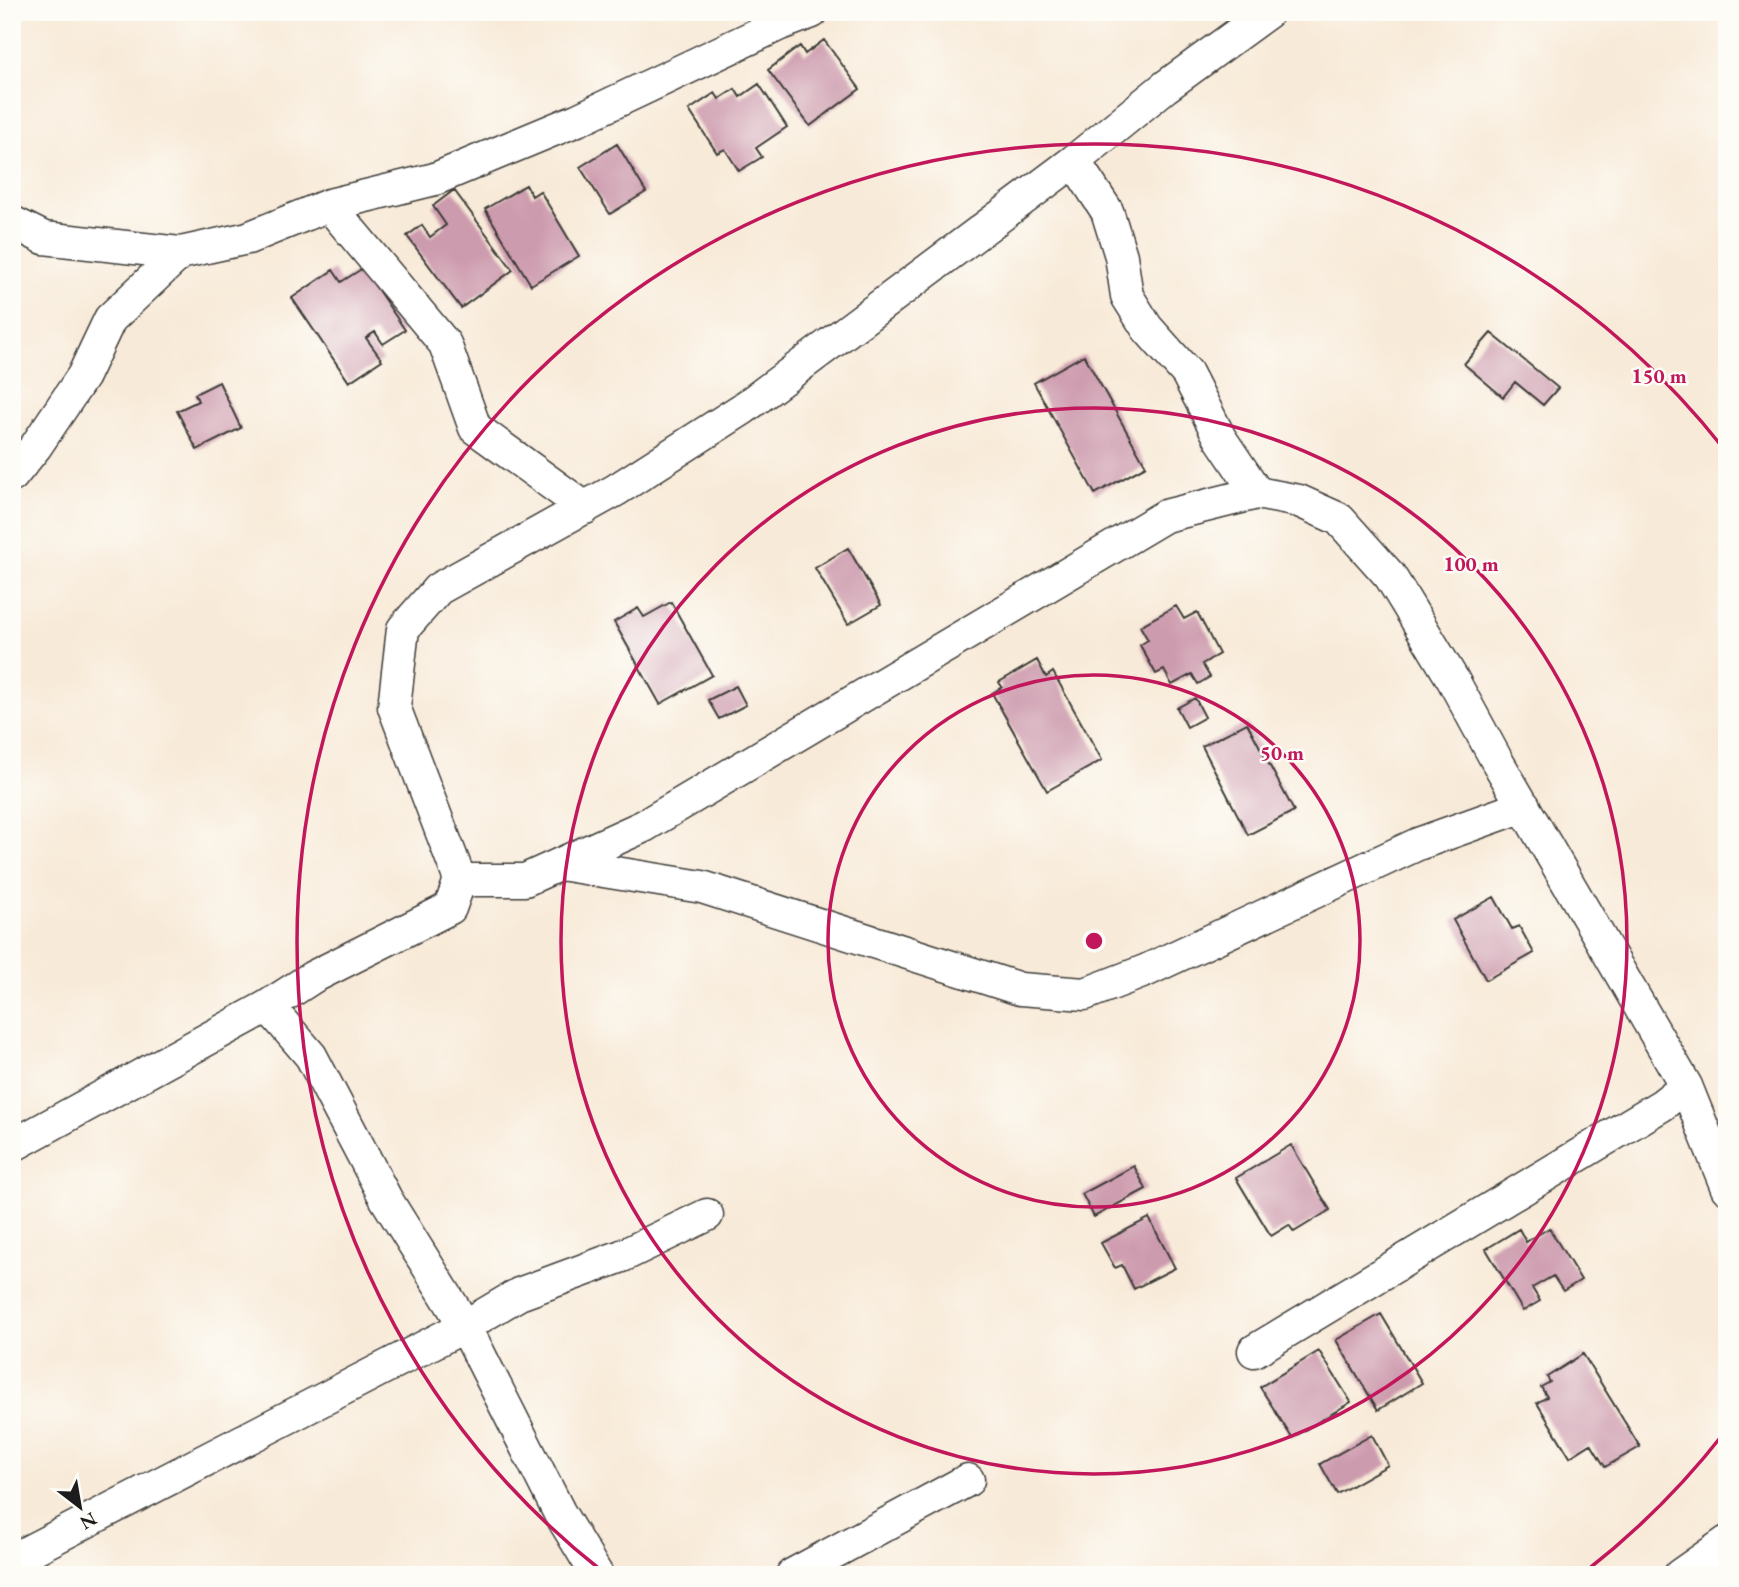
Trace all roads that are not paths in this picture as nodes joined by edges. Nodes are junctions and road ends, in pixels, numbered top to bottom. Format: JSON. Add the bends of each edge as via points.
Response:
{"nodes":[{"id":1,"x":812,"y":12,"type":"edge"},
{"id":2,"x":1268,"y":12,"type":"edge"},
{"id":3,"x":778,"y":18,"type":"edge"},
{"id":4,"x":1074,"y":161,"type":"junction"},
{"id":5,"x":329,"y":205,"type":"junction"},
{"id":6,"x":12,"y":222,"type":"edge"},
{"id":7,"x":180,"y":253,"type":"junction"},
{"id":8,"x":12,"y":476,"type":"edge"},
{"id":9,"x":1257,"y":493,"type":"junction"},
{"id":10,"x":585,"y":508,"type":"junction"},
{"id":11,"x":1524,"y":806,"type":"junction"},
{"id":12,"x":560,"y":864,"type":"junction"},
{"id":13,"x":460,"y":880,"type":"junction"},
{"id":14,"x":268,"y":1006,"type":"junction"},
{"id":15,"x":1686,"y":1086,"type":"junction"},
{"id":16,"x":12,"y":1146,"type":"edge"},
{"id":17,"x":1727,"y":1188,"type":"edge"},
{"id":18,"x":707,"y":1215,"type":"dead end"},
{"id":19,"x":465,"y":1326,"type":"junction"},
{"id":20,"x":1254,"y":1351,"type":"dead end"},
{"id":21,"x":968,"y":1480,"type":"dead end"},
{"id":22,"x":1727,"y":1542,"type":"edge"},
{"id":23,"x":12,"y":1560,"type":"edge"},
{"id":24,"x":835,"y":1566,"type":"edge"},
{"id":25,"x":597,"y":1575,"type":"edge"},
{"id":26,"x":792,"y":1575,"type":"edge"},
{"id":27,"x":1680,"y":1575,"type":"edge"}],
"edges":[{"from":1,"to":3,"type":"street"},
{"from":2,"to":4,"type":"street"},
{"from":3,"to":5,"type":"street","via":[[577,120],[435,179]]},
{"from":4,"to":9,"type":"street","via":[[1107,211],[1127,296],[1147,328],[1187,373],[1220,438]]},
{"from":4,"to":10,"type":"street","via":[[744,408]]},
{"from":5,"to":7,"type":"street","via":[[248,238]]},
{"from":5,"to":10,"type":"street","via":[[445,344],[475,428]]},
{"from":6,"to":7,"type":"street","via":[[44,238]]},
{"from":7,"to":8,"type":"street","via":[[110,319],[83,376]]},
{"from":9,"to":11,"type":"street","via":[[1299,501],[1339,519],[1390,576]]},
{"from":9,"to":12,"type":"street","via":[[1165,516],[644,826]]},
{"from":10,"to":13,"type":"street","via":[[438,589],[403,629],[394,707]]},
{"from":11,"to":12,"type":"street","via":[[1419,844],[1145,971],[1085,994],[1020,989],[702,887]]},
{"from":11,"to":15,"type":"street"},
{"from":12,"to":13,"type":"street","via":[[525,880]]},
{"from":13,"to":14,"type":"street","via":[[450,908],[313,977]]},
{"from":14,"to":16,"type":"street"},
{"from":14,"to":19,"type":"street","via":[[311,1056],[386,1199]]},
{"from":15,"to":17,"type":"street"},
{"from":15,"to":20,"type":"street","via":[[1662,1105]]},
{"from":18,"to":19,"type":"street","via":[[622,1256],[519,1294]]},
{"from":19,"to":23,"type":"street"},
{"from":19,"to":25,"type":"street","via":[[559,1512]]},
{"from":21,"to":24,"type":"street"},
{"from":22,"to":27,"type":"street"},
{"from":24,"to":26,"type":"street"}]}
